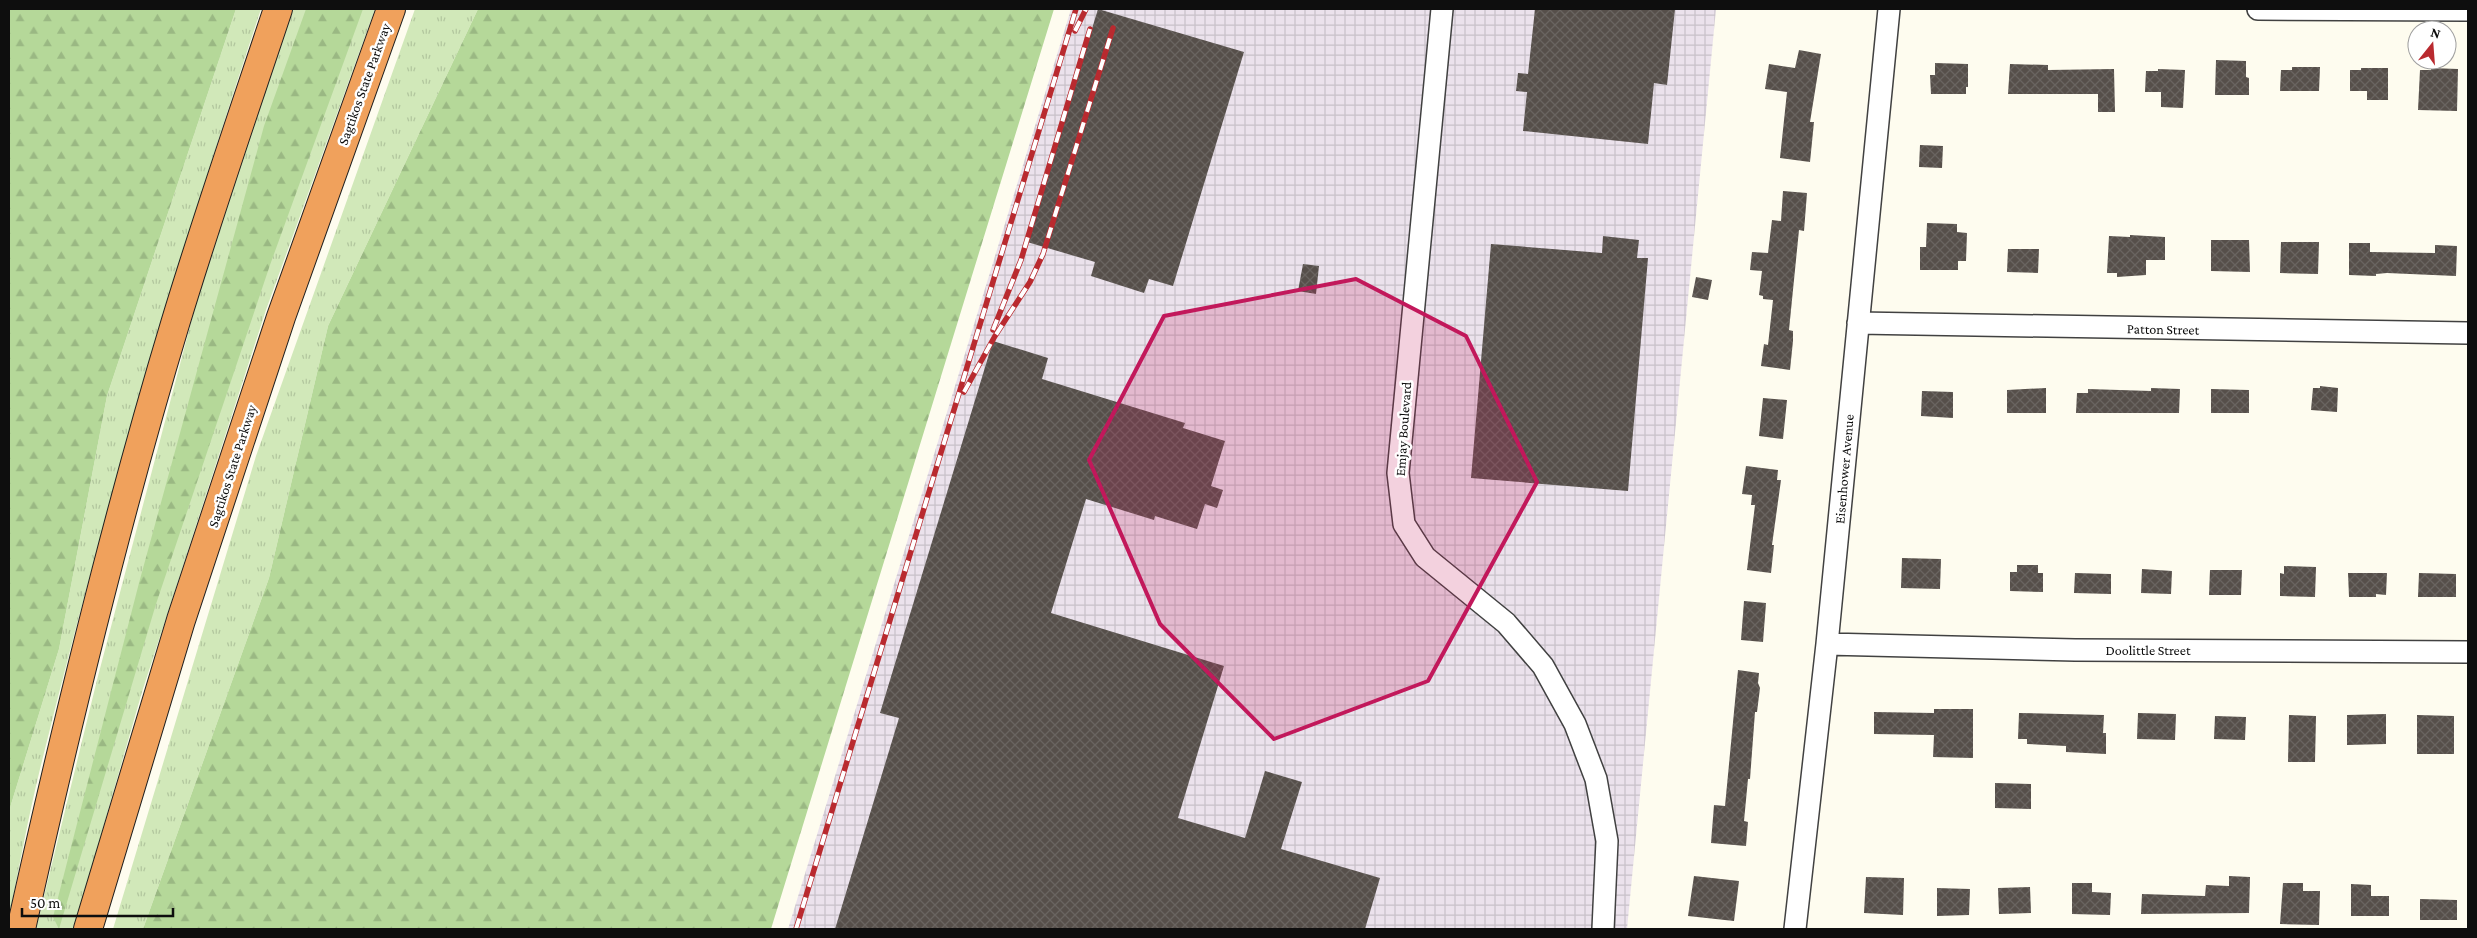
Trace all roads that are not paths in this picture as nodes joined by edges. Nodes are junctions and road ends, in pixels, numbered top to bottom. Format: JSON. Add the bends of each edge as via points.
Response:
{"nodes":[{"id":1,"x":278,"y":9,"type":"edge"},
{"id":2,"x":391,"y":9,"type":"edge"},
{"id":3,"x":1442,"y":9,"type":"edge"},
{"id":4,"x":1889,"y":9,"type":"edge"},
{"id":5,"x":2258,"y":9,"type":"edge"},
{"id":6,"x":2468,"y":10,"type":"edge"},
{"id":7,"x":1858,"y":323,"type":"junction"},
{"id":8,"x":2468,"y":333,"type":"edge"},
{"id":9,"x":1828,"y":644,"type":"junction"},
{"id":10,"x":2468,"y":652,"type":"edge"},
{"id":11,"x":21,"y":929,"type":"edge"},
{"id":12,"x":88,"y":929,"type":"edge"},
{"id":13,"x":1603,"y":929,"type":"edge"},
{"id":14,"x":1795,"y":929,"type":"edge"}],
"edges":[{"from":1,"to":11,"type":"highway","via":[[178,314],[133,470],[81,671]]},
{"from":2,"to":12,"type":"highway","name":"Sagtikos State Parkway","via":[[281,317],[181,620]]},
{"from":3,"to":13,"type":"street","name":"Emjay Boulevard","via":[[1398,473],[1404,524],[1425,557],[1512,630],[1543,666],[1575,724],[1596,779],[1606,841]]},
{"from":4,"to":7,"type":"street","name":"Eisenhower Avenue"},
{"from":5,"to":6,"type":"street"},
{"from":7,"to":8,"type":"street","name":"Patton Street"},
{"from":7,"to":9,"type":"street","name":"Eisenhower Avenue"},
{"from":9,"to":10,"type":"street","name":"Doolittle Street","via":[[2074,650]]},
{"from":9,"to":14,"type":"street","name":"Eisenhower Avenue"}]}
